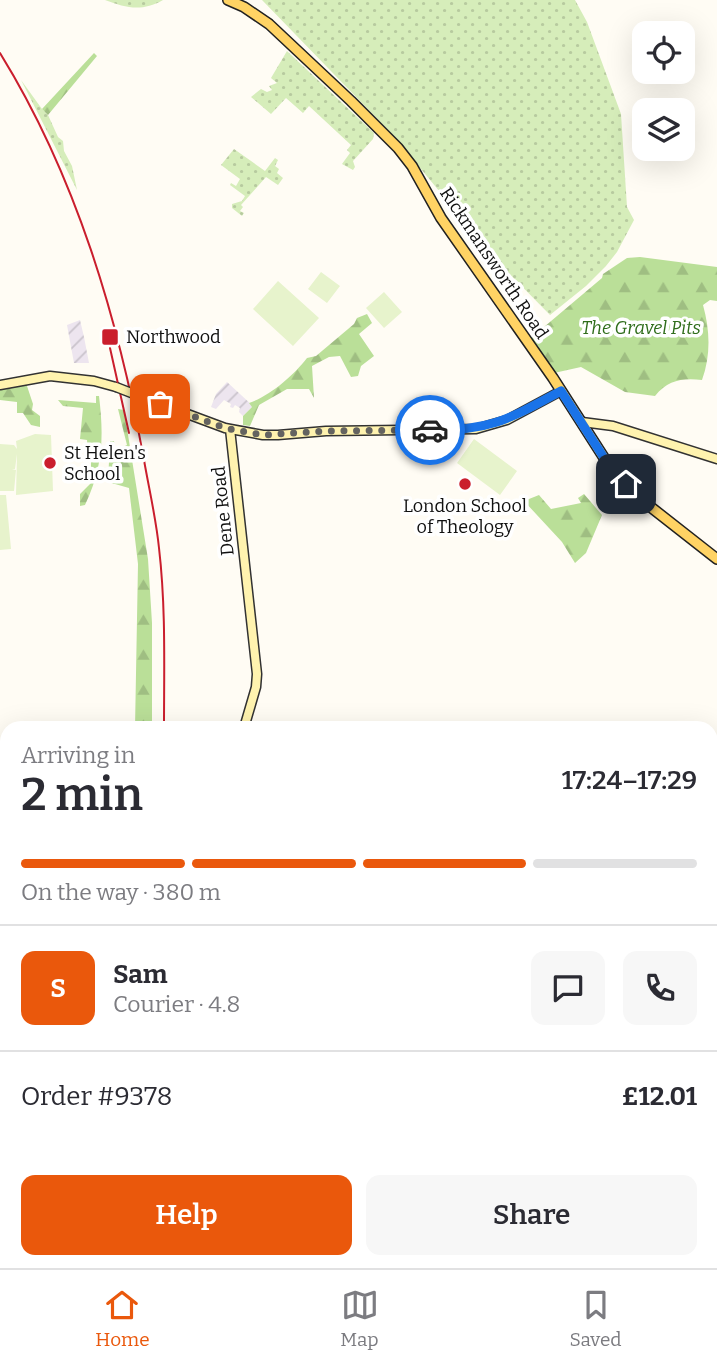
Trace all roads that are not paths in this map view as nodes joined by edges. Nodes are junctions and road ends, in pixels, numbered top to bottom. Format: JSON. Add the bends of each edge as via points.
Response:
{"nodes":[{"id":1,"x":228,"y":0,"type":"edge"},
{"id":2,"x":0,"y":385,"type":"edge"},
{"id":3,"x":561,"y":391,"type":"junction"},
{"id":4,"x":582,"y":422,"type":"junction"},
{"id":5,"x":230,"y":429,"type":"junction"},
{"id":6,"x":717,"y":459,"type":"edge"},
{"id":7,"x":717,"y":559,"type":"edge"},
{"id":8,"x":246,"y":721,"type":"edge"}],
"edges":[{"from":1,"to":3,"type":"main road","name":"Rickmansworth Road","via":[[269,24],[398,148],[473,267]]},
{"from":2,"to":5,"type":"main road","bridge":true,"via":[[50,376],[94,381]]},
{"from":3,"to":4,"type":"main road","name":"Rickmansworth Road"},
{"from":3,"to":5,"type":"main road","via":[[507,420],[476,429],[263,435]]},
{"from":4,"to":6,"type":"main road","via":[[613,426]]},
{"from":4,"to":7,"type":"main road","name":"Rickmansworth Road","via":[[608,464],[643,501]]},
{"from":5,"to":8,"type":"main road","name":"Dene Road","via":[[257,674]]}]}
